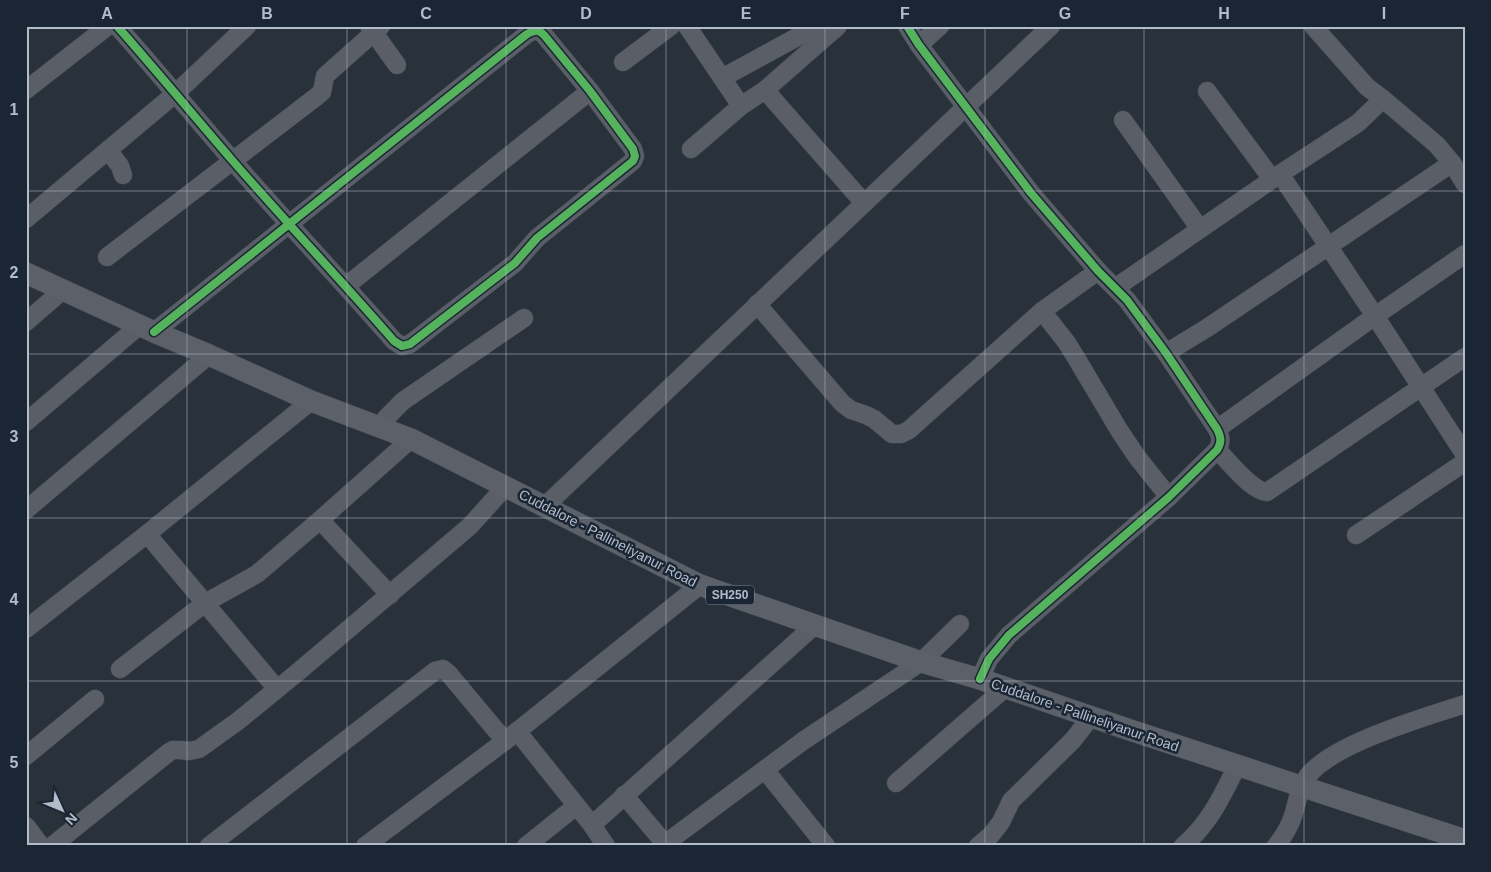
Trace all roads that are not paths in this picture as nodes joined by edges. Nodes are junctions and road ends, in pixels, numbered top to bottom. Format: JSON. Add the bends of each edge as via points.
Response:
{"nodes":[{"id":1,"x":108,"y":26,"type":"edge"},
{"id":2,"x":117,"y":26,"type":"edge"},
{"id":3,"x":248,"y":26,"type":"edge"},
{"id":4,"x":670,"y":26,"type":"edge"},
{"id":5,"x":687,"y":26,"type":"edge"},
{"id":6,"x":907,"y":26,"type":"edge"},
{"id":7,"x":940,"y":26,"type":"edge"},
{"id":8,"x":1051,"y":26,"type":"edge"},
{"id":9,"x":1313,"y":26,"type":"edge"},
{"id":10,"x":836,"y":28,"type":"edge"},
{"id":11,"x":375,"y":29,"type":"edge"},
{"id":12,"x":919,"y":45,"type":"junction"},
{"id":13,"x":623,"y":62,"type":"dead end"},
{"id":14,"x":397,"y":65,"type":"dead end"},
{"id":15,"x":722,"y":78,"type":"junction"},
{"id":16,"x":26,"y":90,"type":"edge"},
{"id":17,"x":765,"y":90,"type":"junction"},
{"id":18,"x":590,"y":91,"type":"junction"},
{"id":19,"x":1207,"y":91,"type":"dead end"},
{"id":20,"x":176,"y":93,"type":"junction"},
{"id":21,"x":1383,"y":99,"type":"junction"},
{"id":22,"x":741,"y":106,"type":"junction"},
{"id":23,"x":966,"y":106,"type":"junction"},
{"id":24,"x":1123,"y":120,"type":"dead end"},
{"id":25,"x":691,"y":149,"type":"dead end"},
{"id":26,"x":108,"y":150,"type":"junction"},
{"id":27,"x":232,"y":160,"type":"junction"},
{"id":28,"x":1452,"y":163,"type":"junction"},
{"id":29,"x":123,"y":175,"type":"dead end"},
{"id":30,"x":1276,"y":177,"type":"junction"},
{"id":31,"x":1465,"y":184,"type":"edge"},
{"id":32,"x":864,"y":203,"type":"junction"},
{"id":33,"x":26,"y":219,"type":"edge"},
{"id":34,"x":290,"y":223,"type":"junction"},
{"id":35,"x":1200,"y":229,"type":"junction"},
{"id":36,"x":1328,"y":246,"type":"junction"},
{"id":37,"x":1465,"y":254,"type":"edge"},
{"id":38,"x":107,"y":256,"type":"dead end"},
{"id":39,"x":1098,"y":271,"type":"junction"},
{"id":40,"x":26,"y":273,"type":"edge"},
{"id":41,"x":346,"y":286,"type":"junction"},
{"id":42,"x":1115,"y":288,"type":"junction"},
{"id":43,"x":63,"y":290,"type":"junction"},
{"id":44,"x":757,"y":304,"type":"junction"},
{"id":45,"x":1042,"y":311,"type":"junction"},
{"id":46,"x":1375,"y":316,"type":"junction"},
{"id":47,"x":524,"y":318,"type":"dead end"},
{"id":48,"x":26,"y":322,"type":"edge"},
{"id":49,"x":147,"y":328,"type":"junction"},
{"id":50,"x":1166,"y":353,"type":"junction"},
{"id":51,"x":209,"y":355,"type":"junction"},
{"id":52,"x":1465,"y":357,"type":"edge"},
{"id":53,"x":1421,"y":387,"type":"junction"},
{"id":54,"x":311,"y":401,"type":"junction"},
{"id":55,"x":26,"y":422,"type":"edge"},
{"id":56,"x":382,"y":428,"type":"junction"},
{"id":57,"x":1217,"y":429,"type":"junction"},
{"id":58,"x":411,"y":439,"type":"junction"},
{"id":59,"x":1217,"y":450,"type":"junction"},
{"id":60,"x":1465,"y":455,"type":"edge"},
{"id":61,"x":1465,"y":462,"type":"edge"},
{"id":62,"x":504,"y":487,"type":"junction"},
{"id":63,"x":1169,"y":497,"type":"junction"},
{"id":64,"x":544,"y":507,"type":"junction"},
{"id":65,"x":26,"y":510,"type":"edge"},
{"id":66,"x":320,"y":520,"type":"junction"},
{"id":67,"x":147,"y":534,"type":"junction"},
{"id":68,"x":1356,"y":535,"type":"dead end"},
{"id":69,"x":700,"y":585,"type":"junction"},
{"id":70,"x":390,"y":595,"type":"junction"},
{"id":71,"x":205,"y":603,"type":"junction"},
{"id":72,"x":960,"y":624,"type":"dead end"},
{"id":73,"x":815,"y":625,"type":"junction"},
{"id":74,"x":26,"y":629,"type":"edge"},
{"id":75,"x":921,"y":662,"type":"junction"},
{"id":76,"x":120,"y":669,"type":"dead end"},
{"id":77,"x":980,"y":680,"type":"junction"},
{"id":78,"x":1005,"y":688,"type":"junction"},
{"id":79,"x":277,"y":689,"type":"junction"},
{"id":80,"x":95,"y":699,"type":"dead end"},
{"id":81,"x":1465,"y":704,"type":"edge"},
{"id":82,"x":1091,"y":717,"type":"junction"},
{"id":83,"x":511,"y":736,"type":"junction"},
{"id":84,"x":26,"y":756,"type":"edge"},
{"id":85,"x":1238,"y":766,"type":"junction"},
{"id":86,"x":765,"y":770,"type":"junction"},
{"id":87,"x":896,"y":783,"type":"dead end"},
{"id":88,"x":1302,"y":786,"type":"junction"},
{"id":89,"x":624,"y":796,"type":"junction"},
{"id":90,"x":576,"y":806,"type":"junction"},
{"id":91,"x":592,"y":825,"type":"junction"},
{"id":92,"x":26,"y":826,"type":"edge"},
{"id":93,"x":1465,"y":840,"type":"edge"},
{"id":94,"x":667,"y":844,"type":"edge"},
{"id":95,"x":982,"y":845,"type":"edge"},
{"id":96,"x":41,"y":846,"type":"edge"},
{"id":97,"x":52,"y":846,"type":"edge"},
{"id":98,"x":209,"y":846,"type":"edge"},
{"id":99,"x":365,"y":846,"type":"edge"},
{"id":100,"x":526,"y":846,"type":"edge"},
{"id":101,"x":606,"y":846,"type":"edge"},
{"id":102,"x":826,"y":846,"type":"edge"},
{"id":103,"x":1182,"y":846,"type":"edge"},
{"id":104,"x":1276,"y":846,"type":"edge"}],
"edges":[{"from":1,"to":16,"type":"street"},
{"from":2,"to":20,"type":"street"},
{"from":3,"to":20,"type":"street"},
{"from":4,"to":13,"type":"street"},
{"from":5,"to":15,"type":"street"},
{"from":6,"to":12,"type":"street"},
{"from":7,"to":12,"type":"street"},
{"from":8,"to":23,"type":"street"},
{"from":9,"to":21,"type":"street","via":[[1367,87]]},
{"from":10,"to":15,"type":"street","via":[[810,30]]},
{"from":10,"to":17,"type":"street"},
{"from":11,"to":14,"type":"street"},
{"from":11,"to":27,"type":"street","via":[[325,76],[322,92]]},
{"from":12,"to":23,"type":"street"},
{"from":15,"to":22,"type":"street"},
{"from":17,"to":22,"type":"street"},
{"from":17,"to":32,"type":"street"},
{"from":18,"to":34,"type":"street","via":[[540,30],[534,30]]},
{"from":18,"to":41,"type":"street"},
{"from":18,"to":41,"type":"street","via":[[633,149],[633,161],[537,238],[515,263],[410,344],[402,346]]},
{"from":19,"to":30,"type":"street"},
{"from":20,"to":26,"type":"street"},
{"from":20,"to":27,"type":"street"},
{"from":21,"to":28,"type":"street","via":[[1437,145]]},
{"from":21,"to":30,"type":"street","via":[[1358,123]]},
{"from":22,"to":25,"type":"street"},
{"from":23,"to":32,"type":"street"},
{"from":23,"to":39,"type":"street","via":[[1020,179]]},
{"from":24,"to":35,"type":"street"},
{"from":26,"to":29,"type":"street"},
{"from":26,"to":33,"type":"street"},
{"from":27,"to":34,"type":"street"},
{"from":27,"to":38,"type":"street"},
{"from":28,"to":31,"type":"street"},
{"from":28,"to":36,"type":"street"},
{"from":30,"to":35,"type":"street"},
{"from":30,"to":36,"type":"street"},
{"from":32,"to":44,"type":"street"},
{"from":34,"to":41,"type":"street"},
{"from":34,"to":49,"type":"street"},
{"from":35,"to":42,"type":"street"},
{"from":36,"to":46,"type":"street"},
{"from":36,"to":50,"type":"street"},
{"from":37,"to":46,"type":"street"},
{"from":39,"to":42,"type":"street"},
{"from":39,"to":45,"type":"street"},
{"from":40,"to":43,"type":"main road","name":"Cuddalore - Pallineliyanur Road","number":"SH250"},
{"from":42,"to":50,"type":"street"},
{"from":43,"to":48,"type":"street"},
{"from":43,"to":49,"type":"main road","name":"Cuddalore - Pallineliyanur Road","number":"SH250"},
{"from":44,"to":45,"type":"street","via":[[842,403],[892,434],[909,430]]},
{"from":44,"to":64,"type":"street"},
{"from":45,"to":63,"type":"street","via":[[1078,360],[1137,457]]},
{"from":46,"to":53,"type":"street"},
{"from":46,"to":57,"type":"street"},
{"from":47,"to":56,"type":"street","via":[[403,401],[386,418]]},
{"from":49,"to":51,"type":"main road","name":"Cuddalore - Pallineliyanur Road","number":"SH250"},
{"from":49,"to":55,"type":"street"},
{"from":50,"to":57,"type":"street"},
{"from":51,"to":54,"type":"main road","name":"Cuddalore - Pallineliyanur Road","number":"SH250"},
{"from":51,"to":65,"type":"street"},
{"from":52,"to":53,"type":"street"},
{"from":53,"to":59,"type":"street","via":[[1268,492],[1254,487]]},
{"from":53,"to":60,"type":"street"},
{"from":54,"to":56,"type":"main road","name":"Cuddalore - Pallineliyanur Road","number":"SH250"},
{"from":54,"to":67,"type":"street"},
{"from":56,"to":58,"type":"main road","name":"Cuddalore - Pallineliyanur Road","number":"SH250"},
{"from":57,"to":59,"type":"street","via":[[1220,437]]},
{"from":58,"to":62,"type":"main road","name":"Cuddalore - Pallineliyanur Road","number":"SH250"},
{"from":58,"to":66,"type":"street"},
{"from":59,"to":63,"type":"street"},
{"from":61,"to":68,"type":"street"},
{"from":62,"to":64,"type":"main road","name":"Cuddalore - Pallineliyanur Road","number":"SH250"},
{"from":62,"to":70,"type":"street","via":[[470,526]]},
{"from":63,"to":77,"type":"street","via":[[1009,635],[989,658]]},
{"from":64,"to":69,"type":"main road","name":"Cuddalore - Pallineliyanur Road","number":"SH250"},
{"from":66,"to":70,"type":"street"},
{"from":66,"to":71,"type":"street","via":[[257,574]]},
{"from":67,"to":71,"type":"street"},
{"from":67,"to":74,"type":"street"},
{"from":69,"to":73,"type":"main road","name":"Cuddalore - Pallineliyanur Road","number":"SH250"},
{"from":69,"to":83,"type":"street"},
{"from":70,"to":79,"type":"street"},
{"from":71,"to":76,"type":"street"},
{"from":71,"to":79,"type":"street"},
{"from":72,"to":75,"type":"street"},
{"from":73,"to":75,"type":"main road","name":"Cuddalore - Pallineliyanur Road","number":"SH250"},
{"from":73,"to":89,"type":"street"},
{"from":75,"to":77,"type":"main road","name":"Cuddalore - Pallineliyanur Road","number":"SH250"},
{"from":75,"to":86,"type":"street"},
{"from":77,"to":78,"type":"main road","name":"Cuddalore - Pallineliyanur Road","number":"SH250"},
{"from":78,"to":82,"type":"main road","name":"Cuddalore - Pallineliyanur Road","number":"SH250"},
{"from":78,"to":87,"type":"street"},
{"from":79,"to":97,"type":"street","via":[[199,749],[168,753]]},
{"from":80,"to":84,"type":"street"},
{"from":81,"to":88,"type":"street","via":[[1351,746],[1312,771]]},
{"from":82,"to":85,"type":"main road","name":"Cuddalore - Pallineliyanur Road","number":"SH250"},
{"from":82,"to":95,"type":"street","via":[[1073,740],[1011,801]]},
{"from":83,"to":90,"type":"street"},
{"from":83,"to":98,"type":"street","via":[[443,668]]},
{"from":83,"to":99,"type":"street"},
{"from":85,"to":88,"type":"main road","name":"Cuddalore - Pallineliyanur Road","number":"SH250"},
{"from":85,"to":103,"type":"street","via":[[1216,808],[1199,831]]},
{"from":86,"to":94,"type":"street"},
{"from":86,"to":102,"type":"street"},
{"from":88,"to":93,"type":"main road","name":"Cuddalore - Pallineliyanur Road","number":"SH250"},
{"from":88,"to":104,"type":"street","via":[[1286,833]]},
{"from":89,"to":91,"type":"street"},
{"from":89,"to":94,"type":"street"},
{"from":90,"to":91,"type":"street"},
{"from":90,"to":100,"type":"street"},
{"from":91,"to":101,"type":"street"},
{"from":92,"to":96,"type":"street"}]}
